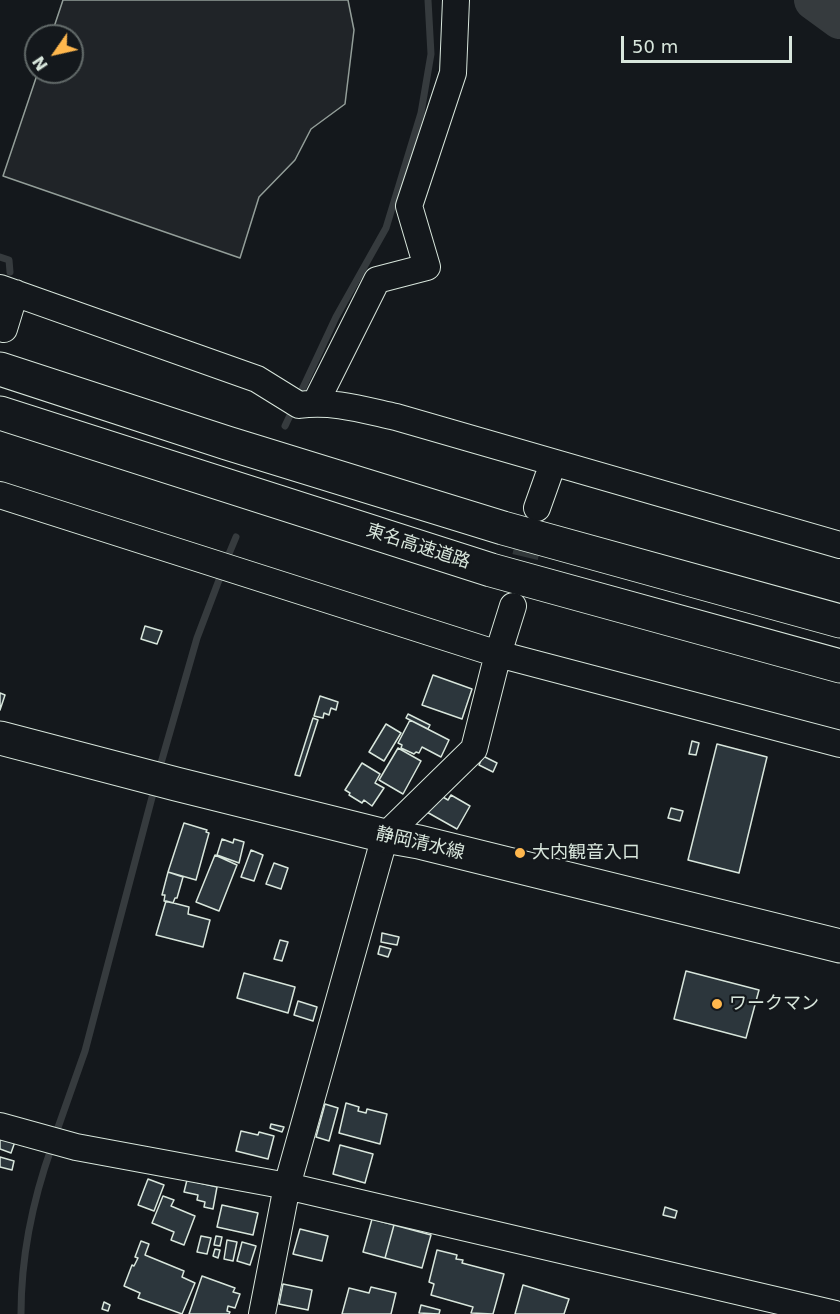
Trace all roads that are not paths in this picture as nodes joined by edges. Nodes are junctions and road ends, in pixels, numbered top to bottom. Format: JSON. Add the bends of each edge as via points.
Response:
{"nodes":[{"id":1,"x":456,"y":0,"type":"edge"},
{"id":2,"x":8,"y":291,"type":"edge"},
{"id":3,"x":4,"y":329,"type":"dead end"},
{"id":4,"x":0,"y":369,"type":"edge"},
{"id":5,"x":308,"y":404,"type":"junction"},
{"id":6,"x":0,"y":413,"type":"edge"},
{"id":7,"x":553,"y":463,"type":"junction"},
{"id":8,"x":0,"y":495,"type":"edge"},
{"id":9,"x":537,"y":508,"type":"tunnel mouth"},
{"id":10,"x":840,"y":545,"type":"edge"},
{"id":11,"x":513,"y":606,"type":"tunnel mouth"},
{"id":12,"x":840,"y":621,"type":"edge"},
{"id":13,"x":498,"y":654,"type":"junction"},
{"id":14,"x":840,"y":666,"type":"edge"},
{"id":15,"x":0,"y":738,"type":"edge"},
{"id":16,"x":840,"y":744,"type":"edge"},
{"id":17,"x":385,"y":836,"type":"junction"},
{"id":18,"x":840,"y":946,"type":"edge"},
{"id":19,"x":0,"y":1126,"type":"edge"},
{"id":20,"x":287,"y":1186,"type":"junction"},
{"id":21,"x":262,"y":1314,"type":"edge"},
{"id":22,"x":835,"y":1314,"type":"edge"}],
"edges":[{"from":1,"to":5,"type":"street","via":[[453,73],[409,206],[427,267],[377,280]]},
{"from":2,"to":3,"type":"street"},
{"from":2,"to":5,"type":"street","via":[[257,380]]},
{"from":4,"to":12,"type":"main road","via":[[503,528]]},
{"from":5,"to":7,"type":"street","via":[[342,405],[396,417]]},
{"from":6,"to":14,"type":"main road","name":"東名高速道路","via":[[491,570]]},
{"from":7,"to":9,"type":"street"},
{"from":7,"to":10,"type":"street"},
{"from":8,"to":13,"type":"street"},
{"from":11,"to":13,"type":"street"},
{"from":13,"to":16,"type":"street"},
{"from":13,"to":17,"type":"street","via":[[474,749]]},
{"from":15,"to":17,"type":"main road","name":"静岡清水線"},
{"from":17,"to":18,"type":"main road","name":"静岡清水線"},
{"from":17,"to":20,"type":"street"},
{"from":19,"to":20,"type":"street","via":[[76,1147]]},
{"from":20,"to":21,"type":"street"},
{"from":20,"to":22,"type":"street"}]}
